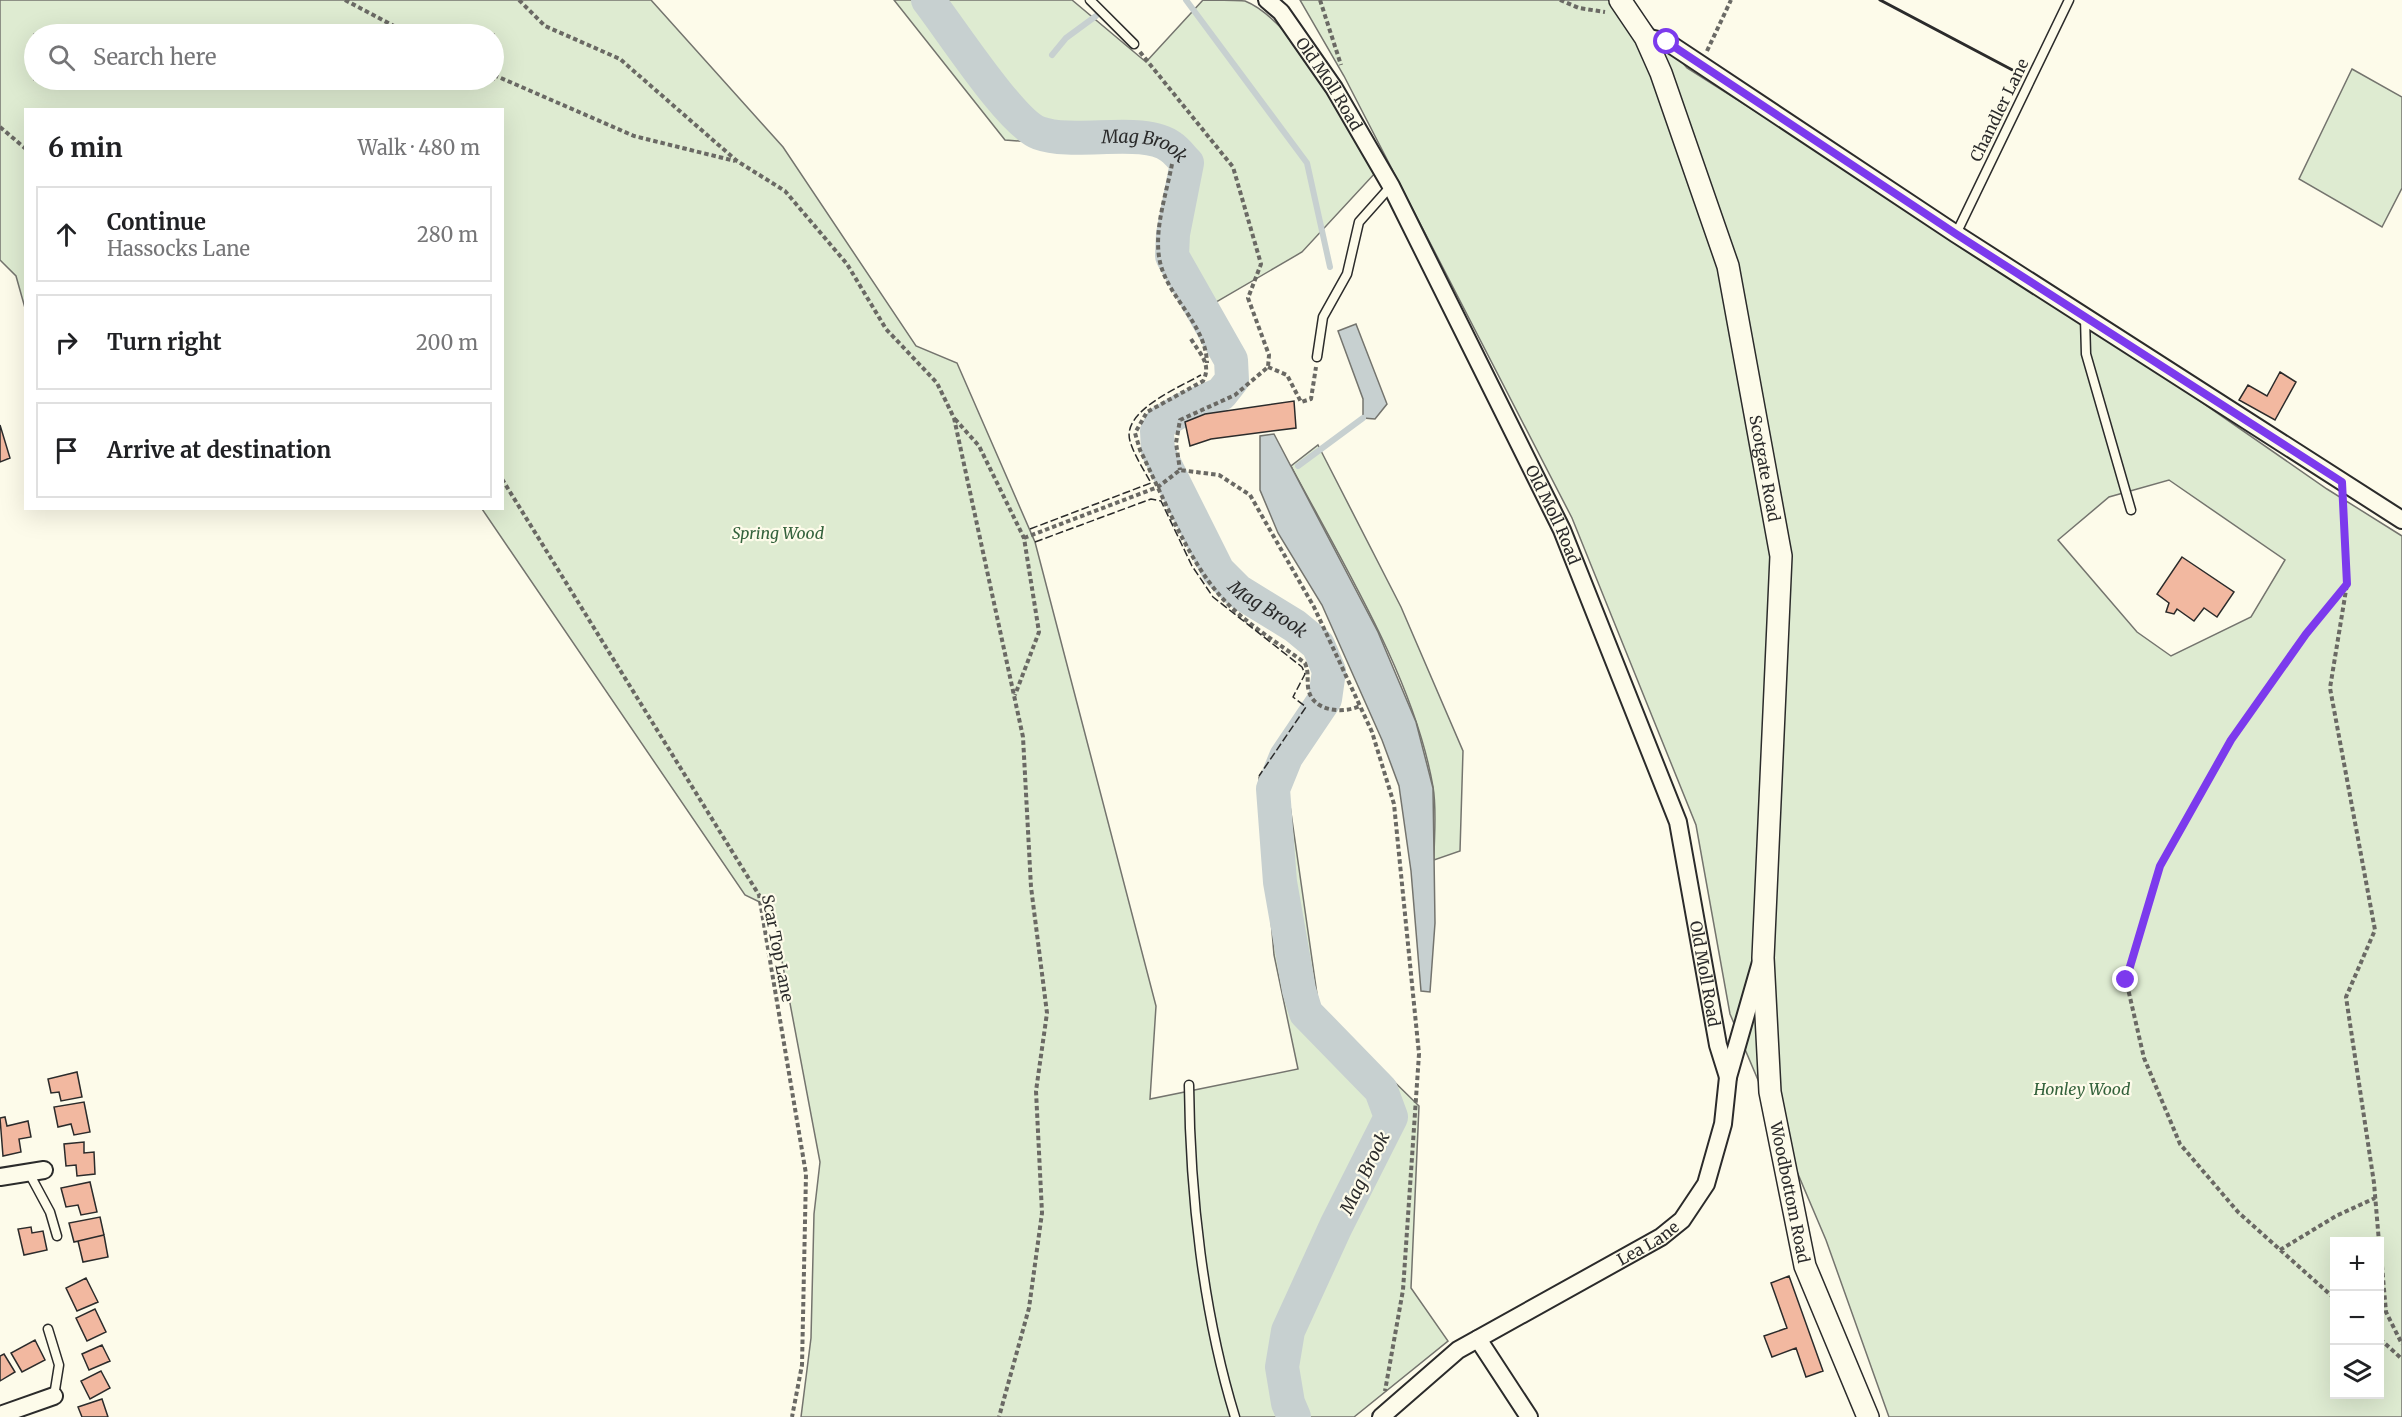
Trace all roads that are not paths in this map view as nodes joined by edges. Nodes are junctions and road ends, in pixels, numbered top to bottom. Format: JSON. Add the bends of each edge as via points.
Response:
{"nodes":[{"id":1,"x":1090,"y":0,"type":"edge"},
{"id":2,"x":1267,"y":0,"type":"edge"},
{"id":3,"x":2069,"y":0,"type":"edge"},
{"id":4,"x":1625,"y":8,"type":"edge"},
{"id":5,"x":1645,"y":37,"type":"junction"},
{"id":6,"x":1134,"y":44,"type":"road end"},
{"id":7,"x":1391,"y":186,"type":"junction"},
{"id":8,"x":1956,"y":234,"type":"junction"},
{"id":9,"x":2085,"y":314,"type":"junction"},
{"id":10,"x":1317,"y":357,"type":"road end"},
{"id":11,"x":2131,"y":510,"type":"dead end"},
{"id":12,"x":2402,"y":520,"type":"edge"},
{"id":13,"x":1762,"y":958,"type":"junction"},
{"id":14,"x":1728,"y":1077,"type":"junction"},
{"id":15,"x":1189,"y":1085,"type":"dead end"},
{"id":16,"x":37,"y":1171,"type":"joint"},
{"id":17,"x":0,"y":1178,"type":"edge"},
{"id":18,"x":57,"y":1236,"type":"dead end"},
{"id":19,"x":48,"y":1329,"type":"dead end"},
{"id":20,"x":1478,"y":1339,"type":"junction"},
{"id":21,"x":54,"y":1395,"type":"joint"},
{"id":22,"x":34,"y":1410,"type":"edge"},
{"id":23,"x":1385,"y":1414,"type":"edge"},
{"id":24,"x":0,"y":1415,"type":"edge"},
{"id":25,"x":1235,"y":1417,"type":"edge"},
{"id":26,"x":1529,"y":1417,"type":"edge"},
{"id":27,"x":1868,"y":1417,"type":"edge"}],
"edges":[{"from":1,"to":6,"type":"lane"},
{"from":2,"to":7,"type":"street","name":"Old Moll Road","via":[[1281,12],[1334,88]]},
{"from":3,"to":8,"type":"lane","name":"Chandler Lane"},
{"from":4,"to":5,"type":"street","name":"Scotgate Road"},
{"from":5,"to":8,"type":"street","via":[[1667,42]]},
{"from":5,"to":13,"type":"street","name":"Scotgate Road","via":[[1728,266],[1781,556]]},
{"from":7,"to":10,"type":"lane","via":[[1359,222],[1347,274],[1323,317]]},
{"from":7,"to":14,"type":"street","name":"Old Moll Road","via":[[1562,530],[1678,822],[1718,1045]]},
{"from":8,"to":9,"type":"street"},
{"from":9,"to":11,"type":"lane","via":[[2086,354]]},
{"from":9,"to":12,"type":"street"},
{"from":13,"to":14,"type":"street","name":"Lea Lane"},
{"from":13,"to":27,"type":"street","name":"Woodbottom Road","via":[[1770,1092],[1805,1266]]},
{"from":14,"to":20,"type":"street","name":"Lea Lane","via":[[1723,1124],[1706,1184],[1682,1220],[1661,1237]]},
{"from":15,"to":25,"type":"lane","via":[[1190,1147],[1201,1253],[1224,1382]]},
{"from":16,"to":17,"type":"street"},
{"from":16,"to":18,"type":"lane"},
{"from":19,"to":21,"type":"lane","via":[[59,1365]]},
{"from":20,"to":23,"type":"street","name":"Lea Lane","via":[[1458,1350]]},
{"from":20,"to":26,"type":"street"},
{"from":21,"to":22,"type":"street"},
{"from":22,"to":24,"type":"street"}]}
